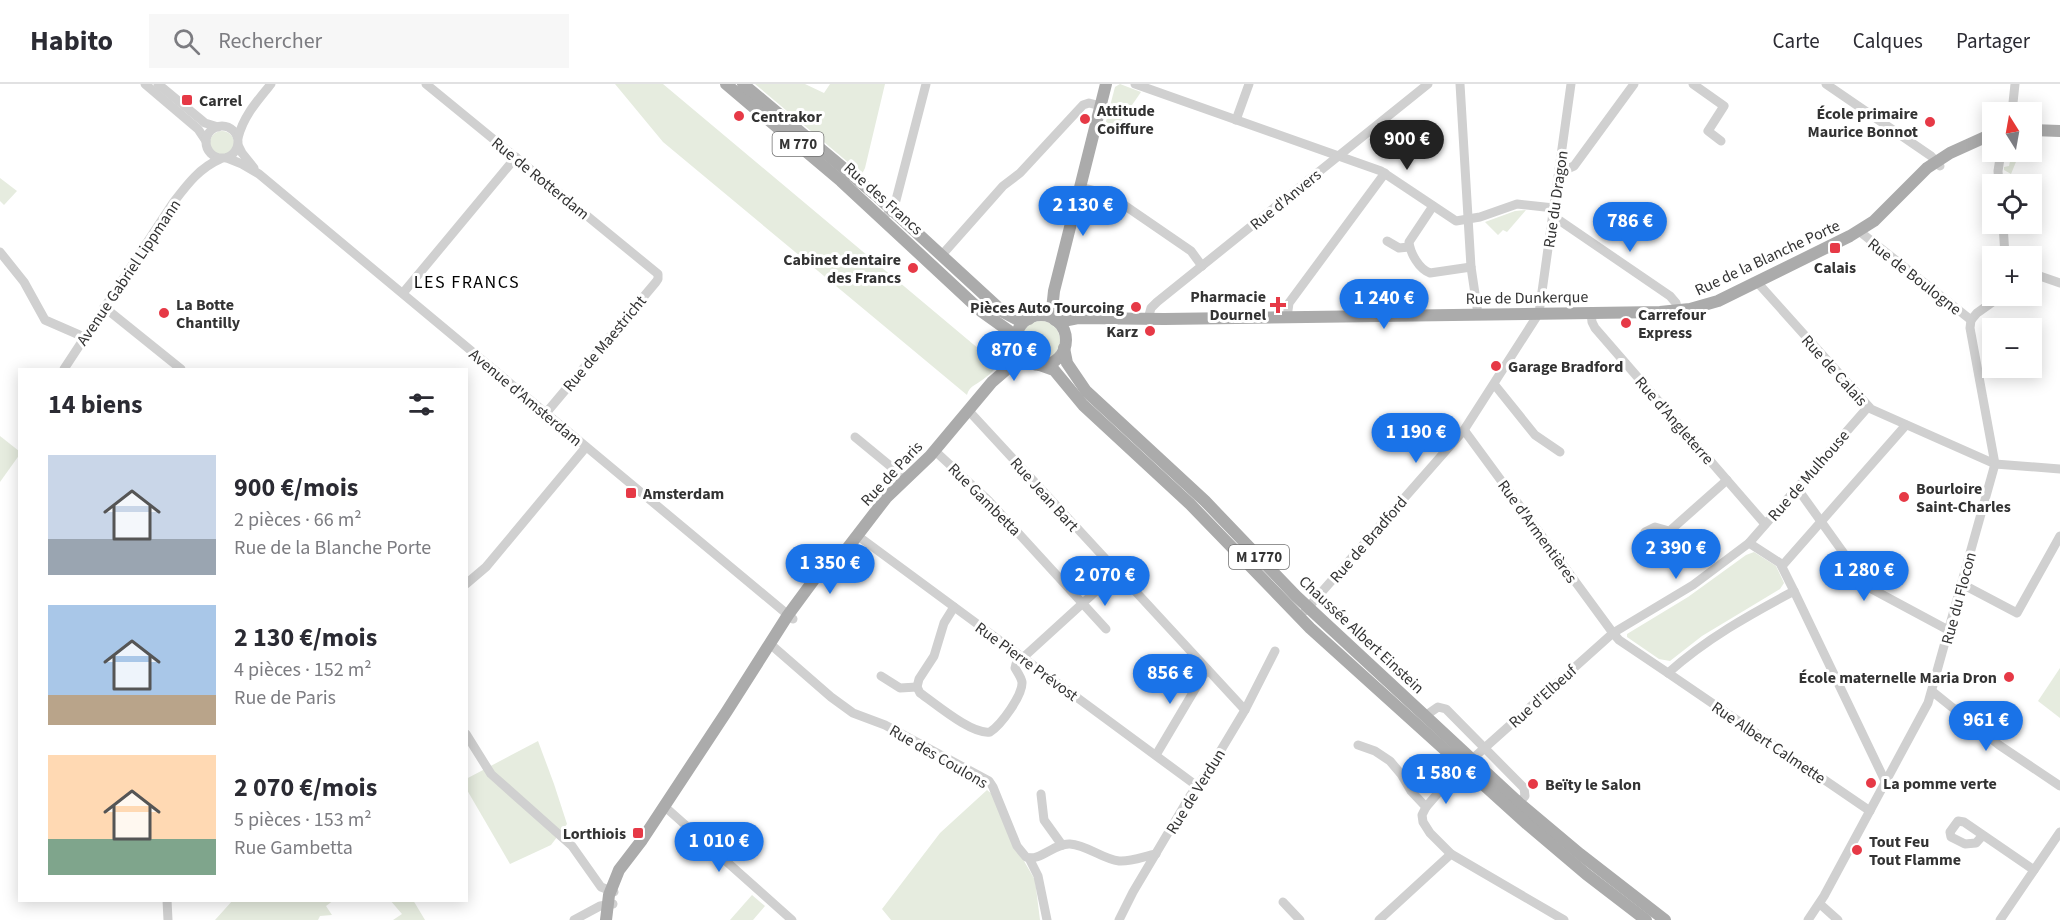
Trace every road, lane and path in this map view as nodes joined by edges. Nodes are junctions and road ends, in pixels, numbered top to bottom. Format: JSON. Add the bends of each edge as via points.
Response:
{"nodes":[{"id":1,"x":145,"y":84,"type":"edge"},
{"id":2,"x":158,"y":84,"type":"edge"},
{"id":3,"x":271,"y":84,"type":"edge"},
{"id":4,"x":426,"y":84,"type":"edge"},
{"id":5,"x":726,"y":84,"type":"edge"},
{"id":6,"x":743,"y":84,"type":"edge"},
{"id":7,"x":926,"y":84,"type":"edge"},
{"id":8,"x":1106,"y":84,"type":"edge"},
{"id":9,"x":1136,"y":84,"type":"edge"},
{"id":10,"x":1249,"y":84,"type":"edge"},
{"id":11,"x":1428,"y":84,"type":"edge"},
{"id":12,"x":1460,"y":84,"type":"edge"},
{"id":13,"x":1571,"y":84,"type":"edge"},
{"id":14,"x":1634,"y":84,"type":"edge"},
{"id":15,"x":1693,"y":84,"type":"edge"},
{"id":16,"x":1826,"y":84,"type":"edge"},
{"id":17,"x":2010,"y":84,"type":"edge"},
{"id":18,"x":2015,"y":84,"type":"edge"},
{"id":19,"x":256,"y":102,"type":"junction"},
{"id":20,"x":2008,"y":102,"type":"edge"},
{"id":21,"x":2013,"y":102,"type":"edge"},
{"id":22,"x":1101,"y":106,"type":"junction"},
{"id":23,"x":1236,"y":120,"type":"junction"},
{"id":24,"x":2042,"y":124,"type":"edge"},
{"id":25,"x":2060,"y":125,"type":"edge"},
{"id":26,"x":221,"y":126,"type":"junction"},
{"id":27,"x":2042,"y":130,"type":"edge"},
{"id":28,"x":2060,"y":131,"type":"edge"},
{"id":29,"x":1982,"y":140,"type":"edge"},
{"id":30,"x":1721,"y":141,"type":"dead end"},
{"id":31,"x":238,"y":142,"type":"junction"},
{"id":32,"x":206,"y":144,"type":"junction"},
{"id":33,"x":1982,"y":144,"type":"edge"},
{"id":34,"x":516,"y":157,"type":"junction"},
{"id":35,"x":1338,"y":157,"type":"junction"},
{"id":36,"x":223,"y":158,"type":"junction"},
{"id":37,"x":1938,"y":164,"type":"junction"},
{"id":38,"x":1559,"y":169,"type":"junction"},
{"id":39,"x":1385,"y":173,"type":"junction"},
{"id":40,"x":260,"y":174,"type":"junction"},
{"id":41,"x":193,"y":177,"type":"junction"},
{"id":42,"x":1080,"y":187,"type":"junction"},
{"id":43,"x":1433,"y":206,"type":"junction"},
{"id":44,"x":1554,"y":212,"type":"junction"},
{"id":45,"x":887,"y":214,"type":"junction"},
{"id":46,"x":1469,"y":220,"type":"junction"},
{"id":47,"x":1859,"y":231,"type":"junction"},
{"id":48,"x":1387,"y":241,"type":"dead end"},
{"id":49,"x":1409,"y":247,"type":"junction"},
{"id":50,"x":0,"y":252,"type":"edge"},
{"id":51,"x":941,"y":256,"type":"junction"},
{"id":52,"x":1202,"y":266,"type":"junction"},
{"id":53,"x":1471,"y":267,"type":"junction"},
{"id":54,"x":656,"y":272,"type":"joint"},
{"id":55,"x":2042,"y":277,"type":"edge"},
{"id":56,"x":1757,"y":282,"type":"junction"},
{"id":57,"x":2060,"y":283,"type":"edge"},
{"id":58,"x":1054,"y":291,"type":"junction"},
{"id":59,"x":403,"y":293,"type":"junction"},
{"id":60,"x":1987,"y":306,"type":"edge"},
{"id":61,"x":104,"y":307,"type":"junction"},
{"id":62,"x":1678,"y":311,"type":"junction"},
{"id":63,"x":1591,"y":312,"type":"junction"},
{"id":64,"x":1539,"y":313,"type":"junction"},
{"id":65,"x":1478,"y":314,"type":"junction"},
{"id":66,"x":1287,"y":317,"type":"junction"},
{"id":67,"x":1031,"y":318,"type":"junction"},
{"id":68,"x":1088,"y":319,"type":"junction"},
{"id":69,"x":1148,"y":319,"type":"junction"},
{"id":70,"x":1971,"y":320,"type":"junction"},
{"id":71,"x":1057,"y":321,"type":"junction"},
{"id":72,"x":84,"y":337,"type":"junction"},
{"id":73,"x":1065,"y":342,"type":"junction"},
{"id":74,"x":1017,"y":343,"type":"junction"},
{"id":75,"x":1036,"y":364,"type":"junction"},
{"id":76,"x":65,"y":368,"type":"edge"},
{"id":77,"x":180,"y":368,"type":"edge"},
{"id":78,"x":992,"y":382,"type":"junction"},
{"id":79,"x":1494,"y":384,"type":"junction"},
{"id":80,"x":1868,"y":407,"type":"junction"},
{"id":81,"x":968,"y":410,"type":"junction"},
{"id":82,"x":546,"y":413,"type":"junction"},
{"id":83,"x":1906,"y":425,"type":"junction"},
{"id":84,"x":1464,"y":430,"type":"junction"},
{"id":85,"x":855,"y":437,"type":"dead end"},
{"id":86,"x":586,"y":447,"type":"junction"},
{"id":87,"x":934,"y":451,"type":"junction"},
{"id":88,"x":1560,"y":452,"type":"dead end"},
{"id":89,"x":1995,"y":464,"type":"junction"},
{"id":90,"x":2060,"y":469,"type":"edge"},
{"id":91,"x":906,"y":480,"type":"junction"},
{"id":92,"x":1727,"y":480,"type":"junction"},
{"id":93,"x":1797,"y":488,"type":"junction"},
{"id":94,"x":1821,"y":523,"type":"junction"},
{"id":95,"x":1765,"y":524,"type":"junction"},
{"id":96,"x":1669,"y":531,"type":"dead end"},
{"id":97,"x":858,"y":536,"type":"junction"},
{"id":98,"x":2060,"y":536,"type":"edge"},
{"id":99,"x":1749,"y":543,"type":"junction"},
{"id":100,"x":1782,"y":566,"type":"junction"},
{"id":101,"x":1117,"y":572,"type":"junction"},
{"id":102,"x":468,"y":583,"type":"edge"},
{"id":103,"x":1962,"y":584,"type":"junction"},
{"id":104,"x":1794,"y":591,"type":"junction"},
{"id":105,"x":1083,"y":602,"type":"junction"},
{"id":106,"x":954,"y":607,"type":"junction"},
{"id":107,"x":1308,"y":607,"type":"junction"},
{"id":108,"x":791,"y":617,"type":"junction"},
{"id":109,"x":1299,"y":618,"type":"junction"},
{"id":110,"x":1106,"y":629,"type":"dead end"},
{"id":111,"x":1950,"y":631,"type":"junction"},
{"id":112,"x":1613,"y":633,"type":"junction"},
{"id":113,"x":772,"y":646,"type":"junction"},
{"id":114,"x":1275,"y":651,"type":"dead end"},
{"id":115,"x":1022,"y":658,"type":"junction"},
{"id":116,"x":1207,"y":669,"type":"junction"},
{"id":117,"x":1668,"y":673,"type":"junction"},
{"id":118,"x":881,"y":676,"type":"dead end"},
{"id":119,"x":917,"y":687,"type":"junction"},
{"id":120,"x":1933,"y":692,"type":"junction"},
{"id":121,"x":1245,"y":710,"type":"junction"},
{"id":122,"x":1425,"y":716,"type":"junction"},
{"id":123,"x":468,"y":737,"type":"edge"},
{"id":124,"x":1358,"y":745,"type":"dead end"},
{"id":125,"x":1485,"y":747,"type":"junction"},
{"id":126,"x":1156,"y":755,"type":"junction"},
{"id":127,"x":1467,"y":763,"type":"junction"},
{"id":128,"x":1886,"y":783,"type":"junction"},
{"id":129,"x":1197,"y":786,"type":"junction"},
{"id":130,"x":2060,"y":786,"type":"edge"},
{"id":131,"x":1041,"y":794,"type":"dead end"},
{"id":132,"x":1519,"y":803,"type":"junction"},
{"id":133,"x":664,"y":806,"type":"junction"},
{"id":134,"x":1426,"y":807,"type":"junction"},
{"id":135,"x":1870,"y":811,"type":"junction"},
{"id":136,"x":2060,"y":832,"type":"edge"},
{"id":137,"x":1983,"y":835,"type":"dead end"},
{"id":138,"x":1062,"y":845,"type":"junction"},
{"id":139,"x":1156,"y":854,"type":"junction"},
{"id":140,"x":1451,"y":854,"type":"junction"},
{"id":141,"x":1029,"y":858,"type":"junction"},
{"id":142,"x":2034,"y":870,"type":"junction"},
{"id":143,"x":611,"y":898,"type":"junction"},
{"id":144,"x":167,"y":902,"type":"edge"},
{"id":145,"x":1283,"y":902,"type":"dead end"},
{"id":146,"x":1820,"y":904,"type":"junction"},
{"id":147,"x":168,"y":920,"type":"edge"},
{"id":148,"x":574,"y":920,"type":"edge"},
{"id":149,"x":606,"y":920,"type":"edge"},
{"id":150,"x":613,"y":920,"type":"edge"},
{"id":151,"x":792,"y":920,"type":"edge"},
{"id":152,"x":1047,"y":920,"type":"edge"},
{"id":153,"x":1119,"y":920,"type":"edge"},
{"id":154,"x":1300,"y":920,"type":"edge"},
{"id":155,"x":1379,"y":920,"type":"edge"},
{"id":156,"x":1564,"y":920,"type":"edge"},
{"id":157,"x":1646,"y":920,"type":"edge"},
{"id":158,"x":1665,"y":920,"type":"edge"},
{"id":159,"x":1808,"y":920,"type":"edge"},
{"id":160,"x":1838,"y":920,"type":"edge"},
{"id":161,"x":2000,"y":920,"type":"edge"}],
"edges":[{"from":1,"to":32,"type":"street","via":[[198,129]]},
{"from":2,"to":26,"type":"street","via":[[205,123]]},
{"from":3,"to":19,"type":"street"},
{"from":4,"to":34,"type":"street","name":"Rue de Rotterdam"},
{"from":5,"to":45,"type":"main road","name":"Rue des Francs","number":"M 770","via":[[841,181]]},
{"from":6,"to":45,"type":"main road","name":"Rue des Francs","number":"M 770"},
{"from":7,"to":45,"type":"street","via":[[896,200]]},
{"from":8,"to":22,"type":"main road"},
{"from":9,"to":23,"type":"street"},
{"from":10,"to":23,"type":"street"},
{"from":11,"to":35,"type":"street","name":"Rue d'Anvers"},
{"from":12,"to":46,"type":"street"},
{"from":13,"to":38,"type":"street","name":"Rue du Dragon"},
{"from":14,"to":38,"type":"street","via":[[1578,161],[1571,168]]},
{"from":15,"to":30,"type":"street","via":[[1724,106],[1708,131]]},
{"from":16,"to":37,"type":"street"},
{"from":17,"to":20,"type":"street"},
{"from":18,"to":21,"type":"street"},
{"from":19,"to":26,"type":"street","via":[[236,121]]},
{"from":19,"to":31,"type":"street","via":[[242,125]]},
{"from":22,"to":42,"type":"main road"},
{"from":22,"to":51,"type":"street","via":[[1083,105]]},
{"from":23,"to":35,"type":"street"},
{"from":24,"to":25,"type":"main road"},
{"from":26,"to":31,"type":"street","via":[[233,130]]},
{"from":26,"to":32,"type":"street","via":[[210,131]]},
{"from":27,"to":28,"type":"main road"},
{"from":29,"to":37,"type":"main road","name":"Rue de la Blanche Porte"},
{"from":31,"to":36,"type":"street","via":[[234,154]]},
{"from":31,"to":40,"type":"street","name":"Avenue d'Amsterdam","via":[[243,155]]},
{"from":32,"to":36,"type":"street","via":[[212,155]]},
{"from":32,"to":41,"type":"street","name":"Avenue Gabriel Lippmann","via":[[203,160]]},
{"from":33,"to":37,"type":"main road","name":"Rue de la Blanche Porte"},
{"from":34,"to":54,"type":"street","name":"Rue de Rotterdam"},
{"from":34,"to":59,"type":"street"},
{"from":35,"to":39,"type":"street"},
{"from":35,"to":52,"type":"street","name":"Rue d'Anvers"},
{"from":36,"to":40,"type":"street","name":"Avenue d'Amsterdam"},
{"from":36,"to":41,"type":"street","name":"Avenue Gabriel Lippmann"},
{"from":37,"to":47,"type":"main road","name":"Rue de la Blanche Porte","via":[[1919,174]]},
{"from":38,"to":44,"type":"street","name":"Rue du Dragon"},
{"from":39,"to":43,"type":"street"},
{"from":39,"to":66,"type":"street","via":[[1289,303]]},
{"from":40,"to":59,"type":"street","name":"Avenue d'Amsterdam"},
{"from":41,"to":61,"type":"street","name":"Avenue Gabriel Lippmann"},
{"from":42,"to":52,"type":"street","via":[[1108,194],[1191,250]]},
{"from":42,"to":58,"type":"main road"},
{"from":43,"to":46,"type":"street","via":[[1454,220]]},
{"from":43,"to":49,"type":"street","via":[[1409,240]]},
{"from":44,"to":46,"type":"street","name":"Rue de la Blanche Porte","via":[[1518,204]]},
{"from":44,"to":62,"type":"street","name":"Rue de la Blanche Porte","via":[[1670,296]]},
{"from":44,"to":64,"type":"street","name":"Rue du Dragon"},
{"from":45,"to":51,"type":"main road","name":"Rue des Francs","number":"M 770"},
{"from":45,"to":74,"type":"main road","name":"Rue des Francs","number":"M 770"},
{"from":46,"to":53,"type":"street"},
{"from":47,"to":56,"type":"main road","name":"Rue de la Blanche Porte"},
{"from":47,"to":70,"type":"street","name":"Rue de Boulogne"},
{"from":48,"to":49,"type":"street","via":[[1399,248]]},
{"from":49,"to":53,"type":"street","via":[[1427,272]]},
{"from":50,"to":72,"type":"street","via":[[24,282],[45,320]]},
{"from":51,"to":67,"type":"main road","name":"Rue des Francs","number":"M 770","via":[[1003,312],[1018,320]]},
{"from":52,"to":69,"type":"street","name":"Rue d'Anvers","via":[[1154,305]]},
{"from":53,"to":65,"type":"street"},
{"from":54,"to":82,"type":"street","name":"Rue de Maestricht","via":[[656,282]]},
{"from":55,"to":57,"type":"street"},
{"from":56,"to":62,"type":"main road","name":"Rue de la Blanche Porte","via":[[1709,305]]},
{"from":56,"to":80,"type":"street","name":"Rue de Calais"},
{"from":58,"to":67,"type":"main road","via":[[1045,307]]},
{"from":58,"to":71,"type":"main road","via":[[1051,307]]},
{"from":59,"to":82,"type":"street","name":"Avenue d'Amsterdam"},
{"from":60,"to":70,"type":"street"},
{"from":61,"to":72,"type":"street","name":"Avenue Gabriel Lippmann"},
{"from":61,"to":77,"type":"street"},
{"from":62,"to":63,"type":"main road","name":"Rue de Dunkerque"},
{"from":63,"to":64,"type":"main road","name":"Rue de Dunkerque"},
{"from":63,"to":92,"type":"street","name":"Rue d'Angleterre","via":[[1595,328]]},
{"from":64,"to":65,"type":"main road","name":"Rue de Dunkerque"},
{"from":64,"to":79,"type":"street","name":"Rue de Bradford"},
{"from":65,"to":66,"type":"main road","name":"Rue de Dunkerque"},
{"from":66,"to":69,"type":"main road","name":"Rue de Dunkerque"},
{"from":67,"to":71,"type":"main road","via":[[1045,316]]},
{"from":67,"to":74,"type":"main road","via":[[1020,327]]},
{"from":68,"to":69,"type":"main road","name":"Rue de Dunkerque"},
{"from":68,"to":71,"type":"main road","name":"Rue de Dunkerque"},
{"from":68,"to":73,"type":"main road","via":[[1070,326]]},
{"from":70,"to":89,"type":"street","name":"Rue du Flocon"},
{"from":71,"to":73,"type":"main road"},
{"from":72,"to":76,"type":"street","name":"Avenue Gabriel Lippmann"},
{"from":73,"to":75,"type":"main road","via":[[1055,361]]},
{"from":73,"to":107,"type":"main road","name":"Chaussée Albert Einstein","number":"M 1770","via":[[1067,363],[1091,396],[1205,501]]},
{"from":74,"to":75,"type":"main road","via":[[1022,356]]},
{"from":74,"to":78,"type":"main road","name":"Rue de Paris"},
{"from":75,"to":78,"type":"main road","name":"Rue de Paris","via":[[1014,363]]},
{"from":75,"to":109,"type":"main road","name":"Chaussée Albert Einstein","number":"M 1770","via":[[1057,373],[1078,400],[1190,504]]},
{"from":78,"to":81,"type":"main road","name":"Rue de Paris"},
{"from":79,"to":84,"type":"street","name":"Rue de Bradford"},
{"from":79,"to":88,"type":"street","via":[[1532,431]]},
{"from":80,"to":83,"type":"street","name":"Rue de Calais"},
{"from":80,"to":93,"type":"street","name":"Rue de Mulhouse"},
{"from":81,"to":87,"type":"main road","name":"Rue de Paris"},
{"from":81,"to":101,"type":"street","name":"Rue Jean Bart"},
{"from":82,"to":86,"type":"street","name":"Avenue d'Amsterdam"},
{"from":83,"to":89,"type":"street","name":"Rue de Calais"},
{"from":83,"to":94,"type":"street"},
{"from":84,"to":107,"type":"street","name":"Rue de Bradford"},
{"from":84,"to":112,"type":"street","name":"Rue d'Armentières"},
{"from":85,"to":91,"type":"street"},
{"from":86,"to":102,"type":"street","via":[[481,573]]},
{"from":86,"to":108,"type":"street","name":"Avenue d'Amsterdam"},
{"from":87,"to":91,"type":"main road","name":"Rue de Paris"},
{"from":87,"to":105,"type":"street","name":"Rue Gambetta","via":[[988,500]]},
{"from":89,"to":90,"type":"street","name":"Rue de Calais"},
{"from":89,"to":103,"type":"street","name":"Rue du Flocon"},
{"from":91,"to":97,"type":"main road","name":"Rue de Paris","via":[[886,498]]},
{"from":92,"to":95,"type":"street","name":"Rue d'Angleterre"},
{"from":92,"to":96,"type":"street"},
{"from":93,"to":94,"type":"street"},
{"from":93,"to":95,"type":"street","name":"Rue de Mulhouse"},
{"from":94,"to":100,"type":"street"},
{"from":94,"to":111,"type":"street","via":[[1871,590]]},
{"from":95,"to":99,"type":"street","name":"Rue de Mulhouse"},
{"from":97,"to":106,"type":"street","name":"Rue Pierre Prévost"},
{"from":97,"to":108,"type":"main road","name":"Rue de Paris","via":[[820,573]]},
{"from":98,"to":103,"type":"street","via":[[2017,613]]},
{"from":99,"to":100,"type":"street"},
{"from":99,"to":112,"type":"street","name":"Rue de Mulhouse","via":[[1693,585]]},
{"from":100,"to":104,"type":"street"},
{"from":101,"to":105,"type":"street"},
{"from":101,"to":116,"type":"street","name":"Rue Jean Bart"},
{"from":103,"to":111,"type":"street","name":"Rue du Flocon"},
{"from":104,"to":117,"type":"street","via":[[1716,635]]},
{"from":104,"to":128,"type":"street"},
{"from":105,"to":110,"type":"street","name":"Rue Gambetta"},
{"from":105,"to":115,"type":"street"},
{"from":106,"to":115,"type":"street","name":"Rue Pierre Prévost"},
{"from":106,"to":119,"type":"street","via":[[944,623],[938,649]]},
{"from":107,"to":109,"type":"street","name":"Rue de Bradford"},
{"from":107,"to":122,"type":"main road","name":"Chaussée Albert Einstein","number":"M 1770"},
{"from":108,"to":113,"type":"main road","name":"Rue de Paris"},
{"from":109,"to":127,"type":"main road","name":"Chaussée Albert Einstein","number":"M 1770","via":[[1436,741]]},
{"from":111,"to":120,"type":"street","name":"Rue du Flocon"},
{"from":112,"to":117,"type":"street","name":"Rue d'Armentières"},
{"from":112,"to":125,"type":"street","name":"Rue d'Elbeuf"},
{"from":113,"to":133,"type":"main road","name":"Rue de Paris"},
{"from":113,"to":141,"type":"street","name":"Rue des Coulons","via":[[853,713],[885,725],[988,782],[1017,846]]},
{"from":114,"to":121,"type":"street","name":"Rue de Verdun"},
{"from":115,"to":119,"type":"street","via":[[1015,667],[1021,692],[990,732],[967,725]]},
{"from":115,"to":126,"type":"street","name":"Rue Pierre Prévost"},
{"from":116,"to":121,"type":"street","name":"Rue Jean Bart"},
{"from":116,"to":126,"type":"street"},
{"from":117,"to":135,"type":"street","name":"Rue Albert Calmette"},
{"from":118,"to":119,"type":"street","via":[[900,688]]},
{"from":120,"to":128,"type":"street","name":"Rue du Flocon"},
{"from":120,"to":130,"type":"street","via":[[2002,747]]},
{"from":121,"to":129,"type":"street","name":"Rue de Verdun"},
{"from":122,"to":125,"type":"street","via":[[1438,707],[1446,709]]},
{"from":122,"to":127,"type":"main road","name":"Chaussée Albert Einstein","number":"M 1770"},
{"from":123,"to":143,"type":"street","via":[[493,776],[572,846]]},
{"from":124,"to":134,"type":"street","via":[[1390,761]]},
{"from":125,"to":127,"type":"street","name":"Rue d'Elbeuf"},
{"from":125,"to":132,"type":"street","via":[[1524,788],[1525,796]]},
{"from":126,"to":129,"type":"street","name":"Rue Pierre Prévost"},
{"from":127,"to":132,"type":"main road","name":"Chaussée Albert Einstein","number":"M 1770"},
{"from":127,"to":134,"type":"street","name":"Rue d'Elbeuf"},
{"from":127,"to":157,"type":"main road","name":"Chaussée Albert Einstein","number":"M 1770","via":[[1557,850]]},
{"from":128,"to":135,"type":"street","name":"Rue du Flocon"},
{"from":129,"to":139,"type":"street","name":"Rue de Verdun"},
{"from":131,"to":138,"type":"street","via":[[1046,824]]},
{"from":132,"to":158,"type":"main road","name":"Chaussée Albert Einstein","number":"M 1770"},
{"from":133,"to":143,"type":"main road","name":"Rue de Paris","via":[[620,870]]},
{"from":133,"to":151,"type":"street"},
{"from":134,"to":140,"type":"street","via":[[1422,815],[1425,825]]},
{"from":135,"to":146,"type":"street","name":"Rue du Flocon"},
{"from":136,"to":142,"type":"street"},
{"from":137,"to":142,"type":"street"},
{"from":138,"to":139,"type":"street","via":[[1077,846],[1118,861]]},
{"from":138,"to":141,"type":"street"},
{"from":139,"to":153,"type":"street","name":"Rue de Verdun"},
{"from":140,"to":155,"type":"street"},
{"from":140,"to":156,"type":"street"},
{"from":141,"to":152,"type":"street","name":"Rue des Coulons","via":[[1038,876]]},
{"from":142,"to":161,"type":"street"},
{"from":143,"to":148,"type":"street"},
{"from":143,"to":149,"type":"main road"},
{"from":143,"to":150,"type":"main road"},
{"from":144,"to":147,"type":"street"},
{"from":145,"to":154,"type":"street"},
{"from":146,"to":159,"type":"street","name":"Rue du Flocon"},
{"from":146,"to":160,"type":"street"}]}
